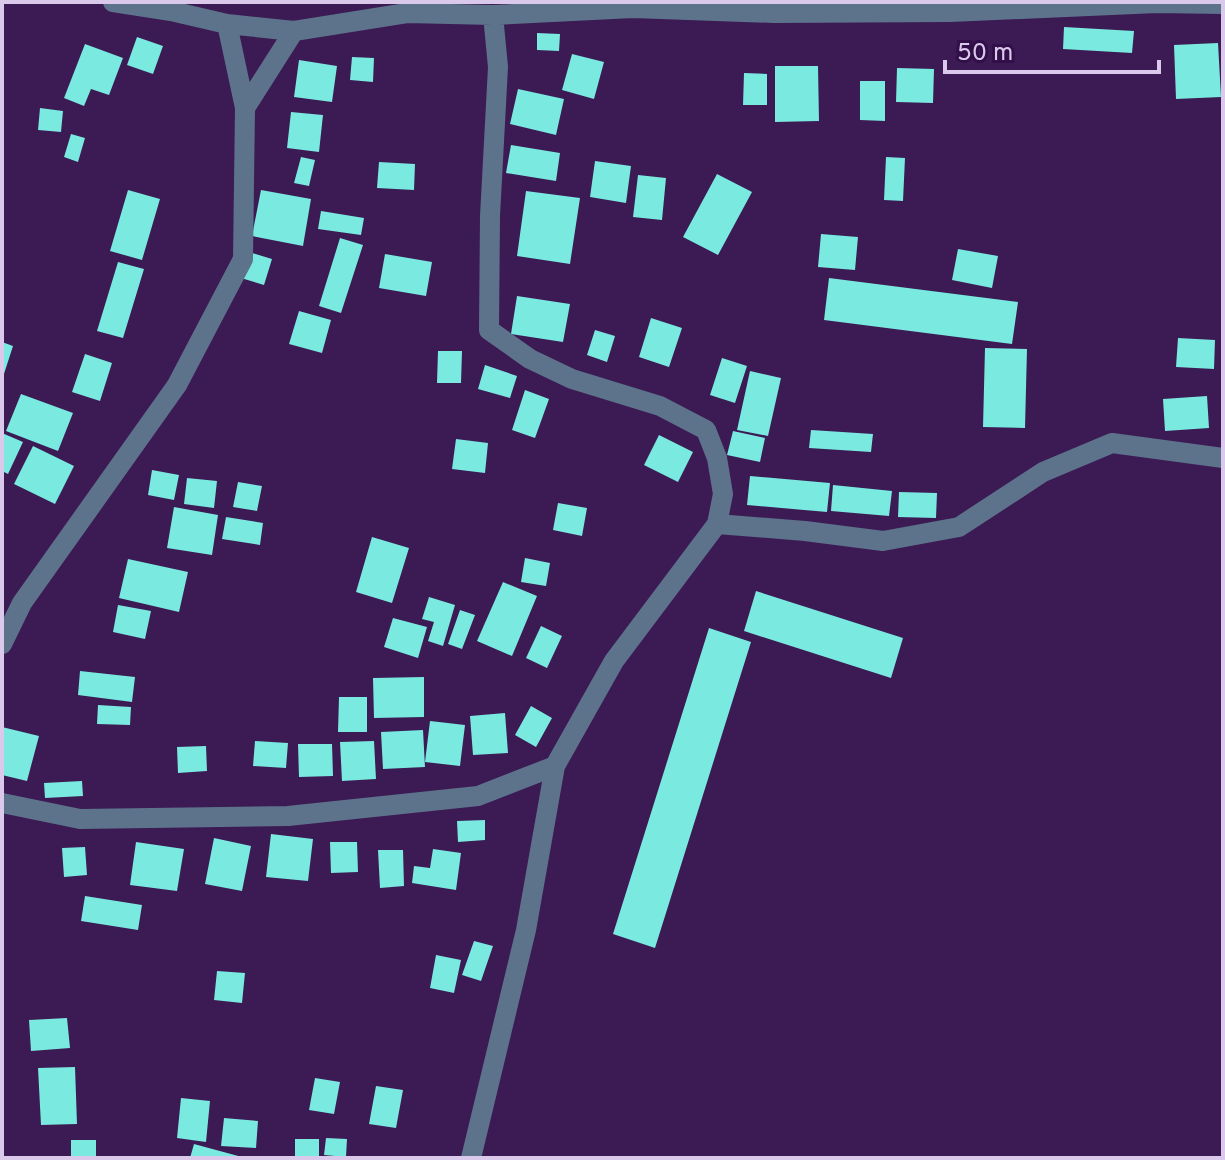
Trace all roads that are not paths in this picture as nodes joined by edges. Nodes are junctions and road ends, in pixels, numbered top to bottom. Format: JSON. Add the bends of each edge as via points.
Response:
{"nodes":[{"id":1,"x":113,"y":2,"type":"edge"},
{"id":2,"x":1223,"y":4,"type":"edge"},
{"id":3,"x":407,"y":7,"type":"edge"},
{"id":4,"x":493,"y":15,"type":"junction"},
{"id":5,"x":227,"y":24,"type":"junction"},
{"id":6,"x":294,"y":31,"type":"junction"},
{"id":7,"x":245,"y":108,"type":"junction"},
{"id":8,"x":1223,"y":458,"type":"edge"},
{"id":9,"x":717,"y":524,"type":"junction"},
{"id":10,"x":2,"y":644,"type":"edge"},
{"id":11,"x":555,"y":766,"type":"junction"},
{"id":12,"x":2,"y":803,"type":"edge"},
{"id":13,"x":471,"y":1158,"type":"edge"}],
"edges":[{"from":1,"to":5,"type":"street"},
{"from":2,"to":4,"type":"street","via":[[950,12],[633,8]]},
{"from":3,"to":4,"type":"street"},
{"from":3,"to":6,"type":"street"},
{"from":4,"to":9,"type":"street","via":[[498,67],[489,330],[530,359],[572,379],[660,406],[706,430],[723,494]]},
{"from":5,"to":6,"type":"street"},
{"from":5,"to":7,"type":"street"},
{"from":6,"to":7,"type":"street"},
{"from":7,"to":10,"type":"street","via":[[243,259],[177,385],[22,603]]},
{"from":8,"to":9,"type":"street","via":[[1112,443],[1043,472],[959,527],[883,541]]},
{"from":9,"to":11,"type":"street","via":[[614,661]]},
{"from":11,"to":12,"type":"street","via":[[478,796],[288,816],[80,819]]},
{"from":11,"to":13,"type":"street","via":[[526,930]]}]}
